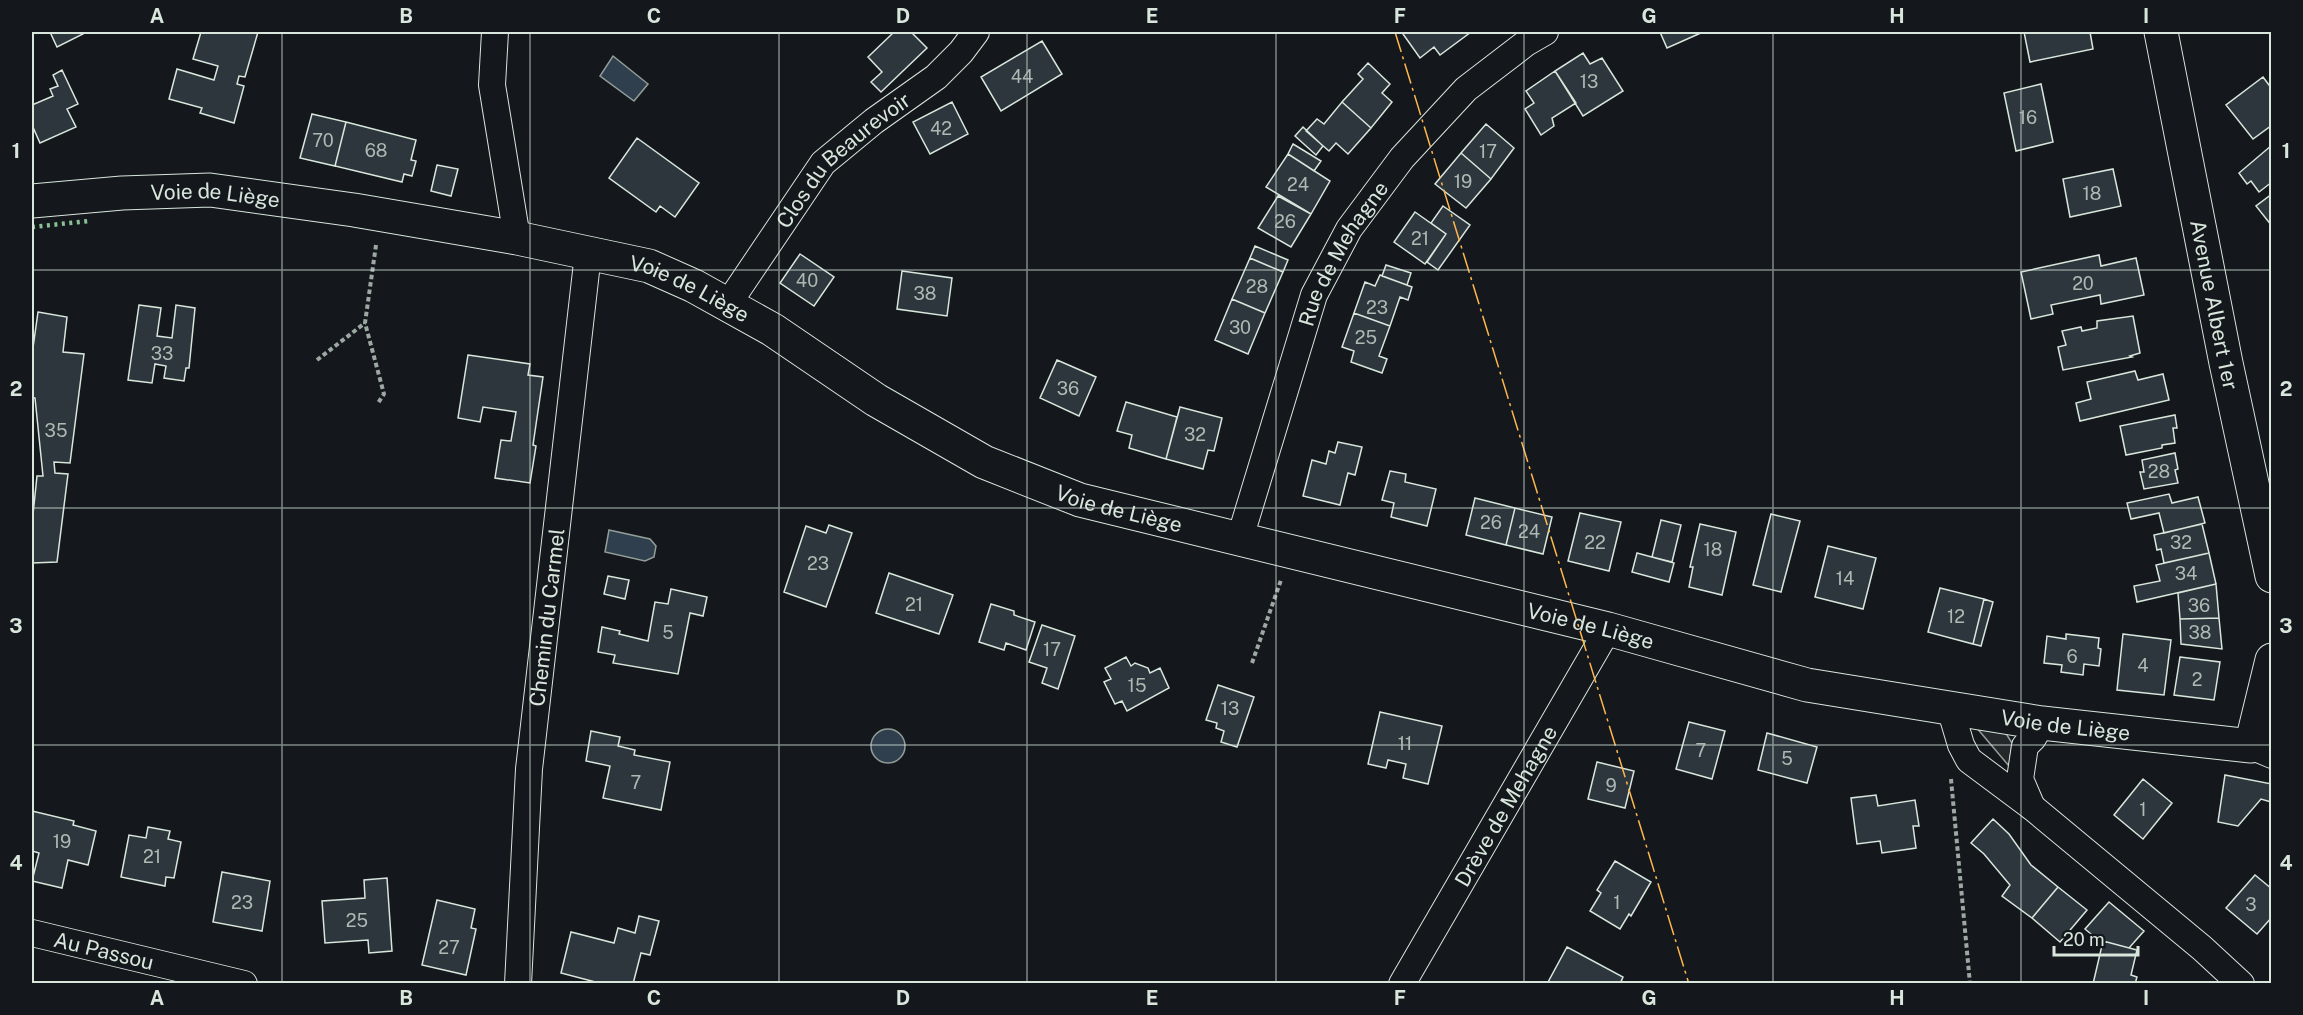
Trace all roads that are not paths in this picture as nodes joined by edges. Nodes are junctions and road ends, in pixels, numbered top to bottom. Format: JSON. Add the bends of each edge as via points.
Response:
{"nodes":[{"id":1,"x":495,"y":32,"type":"edge"},
{"id":2,"x":976,"y":32,"type":"edge"},
{"id":3,"x":1545,"y":32,"type":"edge"},
{"id":4,"x":2161,"y":32,"type":"edge"},
{"id":5,"x":32,"y":201,"type":"edge"},
{"id":6,"x":517,"y":238,"type":"junction"},
{"id":7,"x":588,"y":255,"type":"junction"},
{"id":8,"x":728,"y":304,"type":"junction"},
{"id":9,"x":1240,"y":538,"type":"junction"},
{"id":10,"x":2271,"y":576,"type":"edge"},
{"id":11,"x":1608,"y":628,"type":"junction"},
{"id":12,"x":2271,"y":660,"type":"edge"},
{"id":13,"x":1950,"y":708,"type":"junction"},
{"id":14,"x":2042,"y":723,"type":"junction"},
{"id":15,"x":2261,"y":751,"type":"edge"},
{"id":16,"x":2032,"y":807,"type":"junction"},
{"id":17,"x":32,"y":933,"type":"edge"},
{"id":18,"x":244,"y":984,"type":"edge"},
{"id":19,"x":518,"y":984,"type":"edge"},
{"id":20,"x":1402,"y":984,"type":"edge"},
{"id":21,"x":2241,"y":984,"type":"edge"}],
"edges":[{"from":1,"to":6,"type":"street","via":[[492,85]]},
{"from":2,"to":8,"type":"street","name":"Clos du Beaurevoir","via":[[936,76],[823,163]]},
{"from":3,"to":9,"type":"street","name":"Rue de Mehagne","via":[[1466,89],[1402,158],[1349,230],[1314,295]]},
{"from":4,"to":10,"type":"street","name":"Avenue Albert 1er"},
{"from":5,"to":6,"type":"street","name":"Voie de Liège","via":[[210,190]]},
{"from":6,"to":7,"type":"street","name":"Voie de Liège"},
{"from":7,"to":8,"type":"street","name":"Voie de Liège","via":[[649,266]]},
{"from":7,"to":19,"type":"street","name":"Chemin du Carmel","via":[[529,769]]},
{"from":8,"to":9,"type":"street","name":"Voie de Liège","via":[[876,400],[984,462],[1080,500]]},
{"from":9,"to":11,"type":"street","name":"Voie de Liège"},
{"from":11,"to":13,"type":"street","name":"Voie de Liège","via":[[1807,685]]},
{"from":11,"to":20,"type":"street","name":"Drève de Mehagne"},
{"from":12,"to":15,"type":"street"},
{"from":13,"to":14,"type":"street","name":"Voie de Liège"},
{"from":13,"to":16,"type":"street","via":[[1969,760]]},
{"from":14,"to":15,"type":"street","name":"Voie de Liège"},
{"from":14,"to":16,"type":"street","via":[[2025,746],[2020,779]]},
{"from":16,"to":21,"type":"street"},
{"from":17,"to":18,"type":"street","name":"Au Passou"}]}
